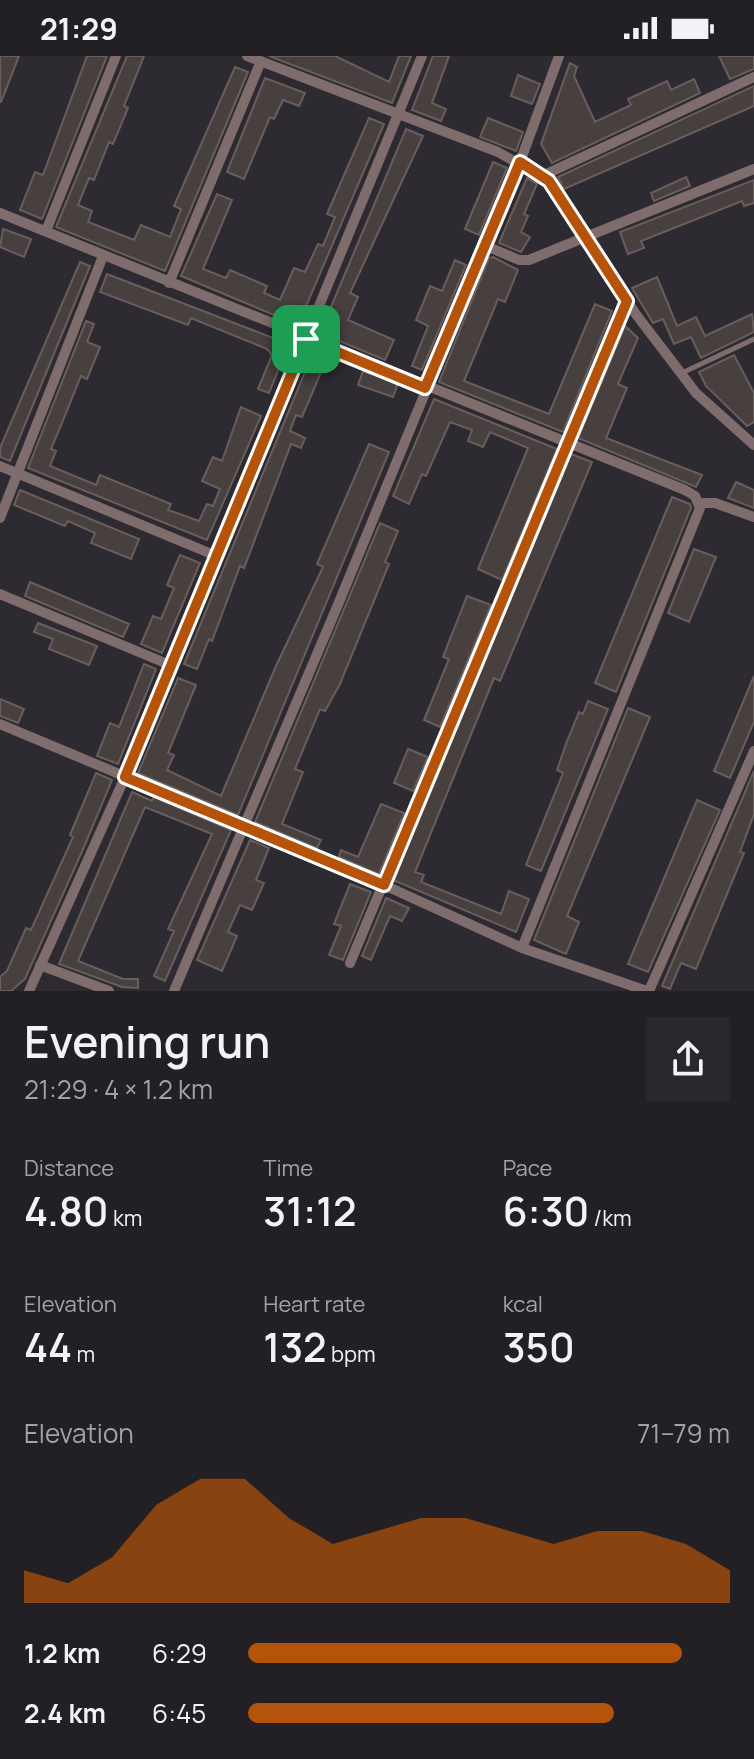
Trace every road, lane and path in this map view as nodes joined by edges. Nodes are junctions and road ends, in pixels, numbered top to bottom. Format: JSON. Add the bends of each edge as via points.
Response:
{"nodes":[{"id":1,"x":116,"y":56,"type":"edge"},
{"id":2,"x":247,"y":56,"type":"edge"},
{"id":3,"x":422,"y":56,"type":"edge"},
{"id":4,"x":559,"y":56,"type":"edge"},
{"id":5,"x":261,"y":61,"type":"junction"},
{"id":6,"x":754,"y":77,"type":"edge"},
{"id":7,"x":400,"y":115,"type":"junction"},
{"id":8,"x":520,"y":162,"type":"junction"},
{"id":9,"x":754,"y":169,"type":"edge"},
{"id":10,"x":542,"y":176,"type":"junction"},
{"id":11,"x":0,"y":213,"type":"edge"},
{"id":12,"x":46,"y":231,"type":"junction"},
{"id":13,"x":586,"y":237,"type":"junction"},
{"id":14,"x":484,"y":245,"type":"junction"},
{"id":15,"x":103,"y":256,"type":"junction"},
{"id":16,"x":169,"y":283,"type":"junction"},
{"id":17,"x":627,"y":301,"type":"junction"},
{"id":18,"x":306,"y":339,"type":"junction"},
{"id":19,"x":754,"y":339,"type":"edge"},
{"id":20,"x":681,"y":373,"type":"junction"},
{"id":21,"x":425,"y":388,"type":"junction"},
{"id":22,"x":751,"y":439,"type":"edge"},
{"id":23,"x":567,"y":441,"type":"junction"},
{"id":24,"x":0,"y":466,"type":"edge"},
{"id":25,"x":16,"y":472,"type":"junction"},
{"id":26,"x":699,"y":503,"type":"junction"},
{"id":27,"x":754,"y":517,"type":"edge"},
{"id":28,"x":0,"y":518,"type":"edge"},
{"id":29,"x":214,"y":555,"type":"junction"},
{"id":30,"x":0,"y":594,"type":"edge"},
{"id":31,"x":170,"y":665,"type":"junction"},
{"id":32,"x":0,"y":724,"type":"edge"},
{"id":33,"x":754,"y":751,"type":"edge"},
{"id":34,"x":125,"y":777,"type":"junction"},
{"id":35,"x":244,"y":827,"type":"junction"},
{"id":36,"x":384,"y":885,"type":"junction"},
{"id":37,"x":522,"y":948,"type":"junction"},
{"id":38,"x":350,"y":963,"type":"dead end"},
{"id":39,"x":40,"y":965,"type":"junction"},
{"id":40,"x":29,"y":991,"type":"edge"},
{"id":41,"x":109,"y":991,"type":"edge"},
{"id":42,"x":174,"y":991,"type":"edge"},
{"id":43,"x":648,"y":991,"type":"edge"}],
"edges":[{"from":1,"to":12,"type":"street"},
{"from":2,"to":5,"type":"street"},
{"from":3,"to":7,"type":"street"},
{"from":4,"to":8,"type":"street"},
{"from":5,"to":7,"type":"street"},
{"from":5,"to":16,"type":"street"},
{"from":6,"to":10,"type":"street"},
{"from":7,"to":8,"type":"street"},
{"from":7,"to":18,"type":"street"},
{"from":8,"to":10,"type":"street"},
{"from":8,"to":14,"type":"street"},
{"from":9,"to":13,"type":"street"},
{"from":10,"to":13,"type":"street"},
{"from":11,"to":12,"type":"street"},
{"from":12,"to":15,"type":"street"},
{"from":13,"to":14,"type":"street","via":[[529,260]]},
{"from":13,"to":17,"type":"street"},
{"from":14,"to":21,"type":"street"},
{"from":15,"to":16,"type":"street"},
{"from":15,"to":25,"type":"street"},
{"from":16,"to":18,"type":"street"},
{"from":17,"to":20,"type":"street"},
{"from":17,"to":23,"type":"street"},
{"from":18,"to":21,"type":"street"},
{"from":18,"to":29,"type":"street"},
{"from":19,"to":20,"type":"lane"},
{"from":20,"to":22,"type":"street","via":[[696,393]]},
{"from":21,"to":23,"type":"street"},
{"from":21,"to":35,"type":"street"},
{"from":23,"to":26,"type":"street","via":[[685,490]]},
{"from":23,"to":36,"type":"street"},
{"from":24,"to":25,"type":"street"},
{"from":25,"to":28,"type":"street"},
{"from":25,"to":29,"type":"street"},
{"from":26,"to":27,"type":"street"},
{"from":26,"to":37,"type":"street","via":[[699,517]]},
{"from":29,"to":31,"type":"street"},
{"from":30,"to":31,"type":"street"},
{"from":31,"to":34,"type":"street"},
{"from":32,"to":34,"type":"street"},
{"from":33,"to":43,"type":"street"},
{"from":34,"to":35,"type":"street"},
{"from":34,"to":39,"type":"street"},
{"from":35,"to":36,"type":"street"},
{"from":35,"to":42,"type":"street"},
{"from":36,"to":37,"type":"street"},
{"from":36,"to":38,"type":"street"},
{"from":37,"to":43,"type":"street"},
{"from":39,"to":40,"type":"street"},
{"from":39,"to":41,"type":"street"}]}
